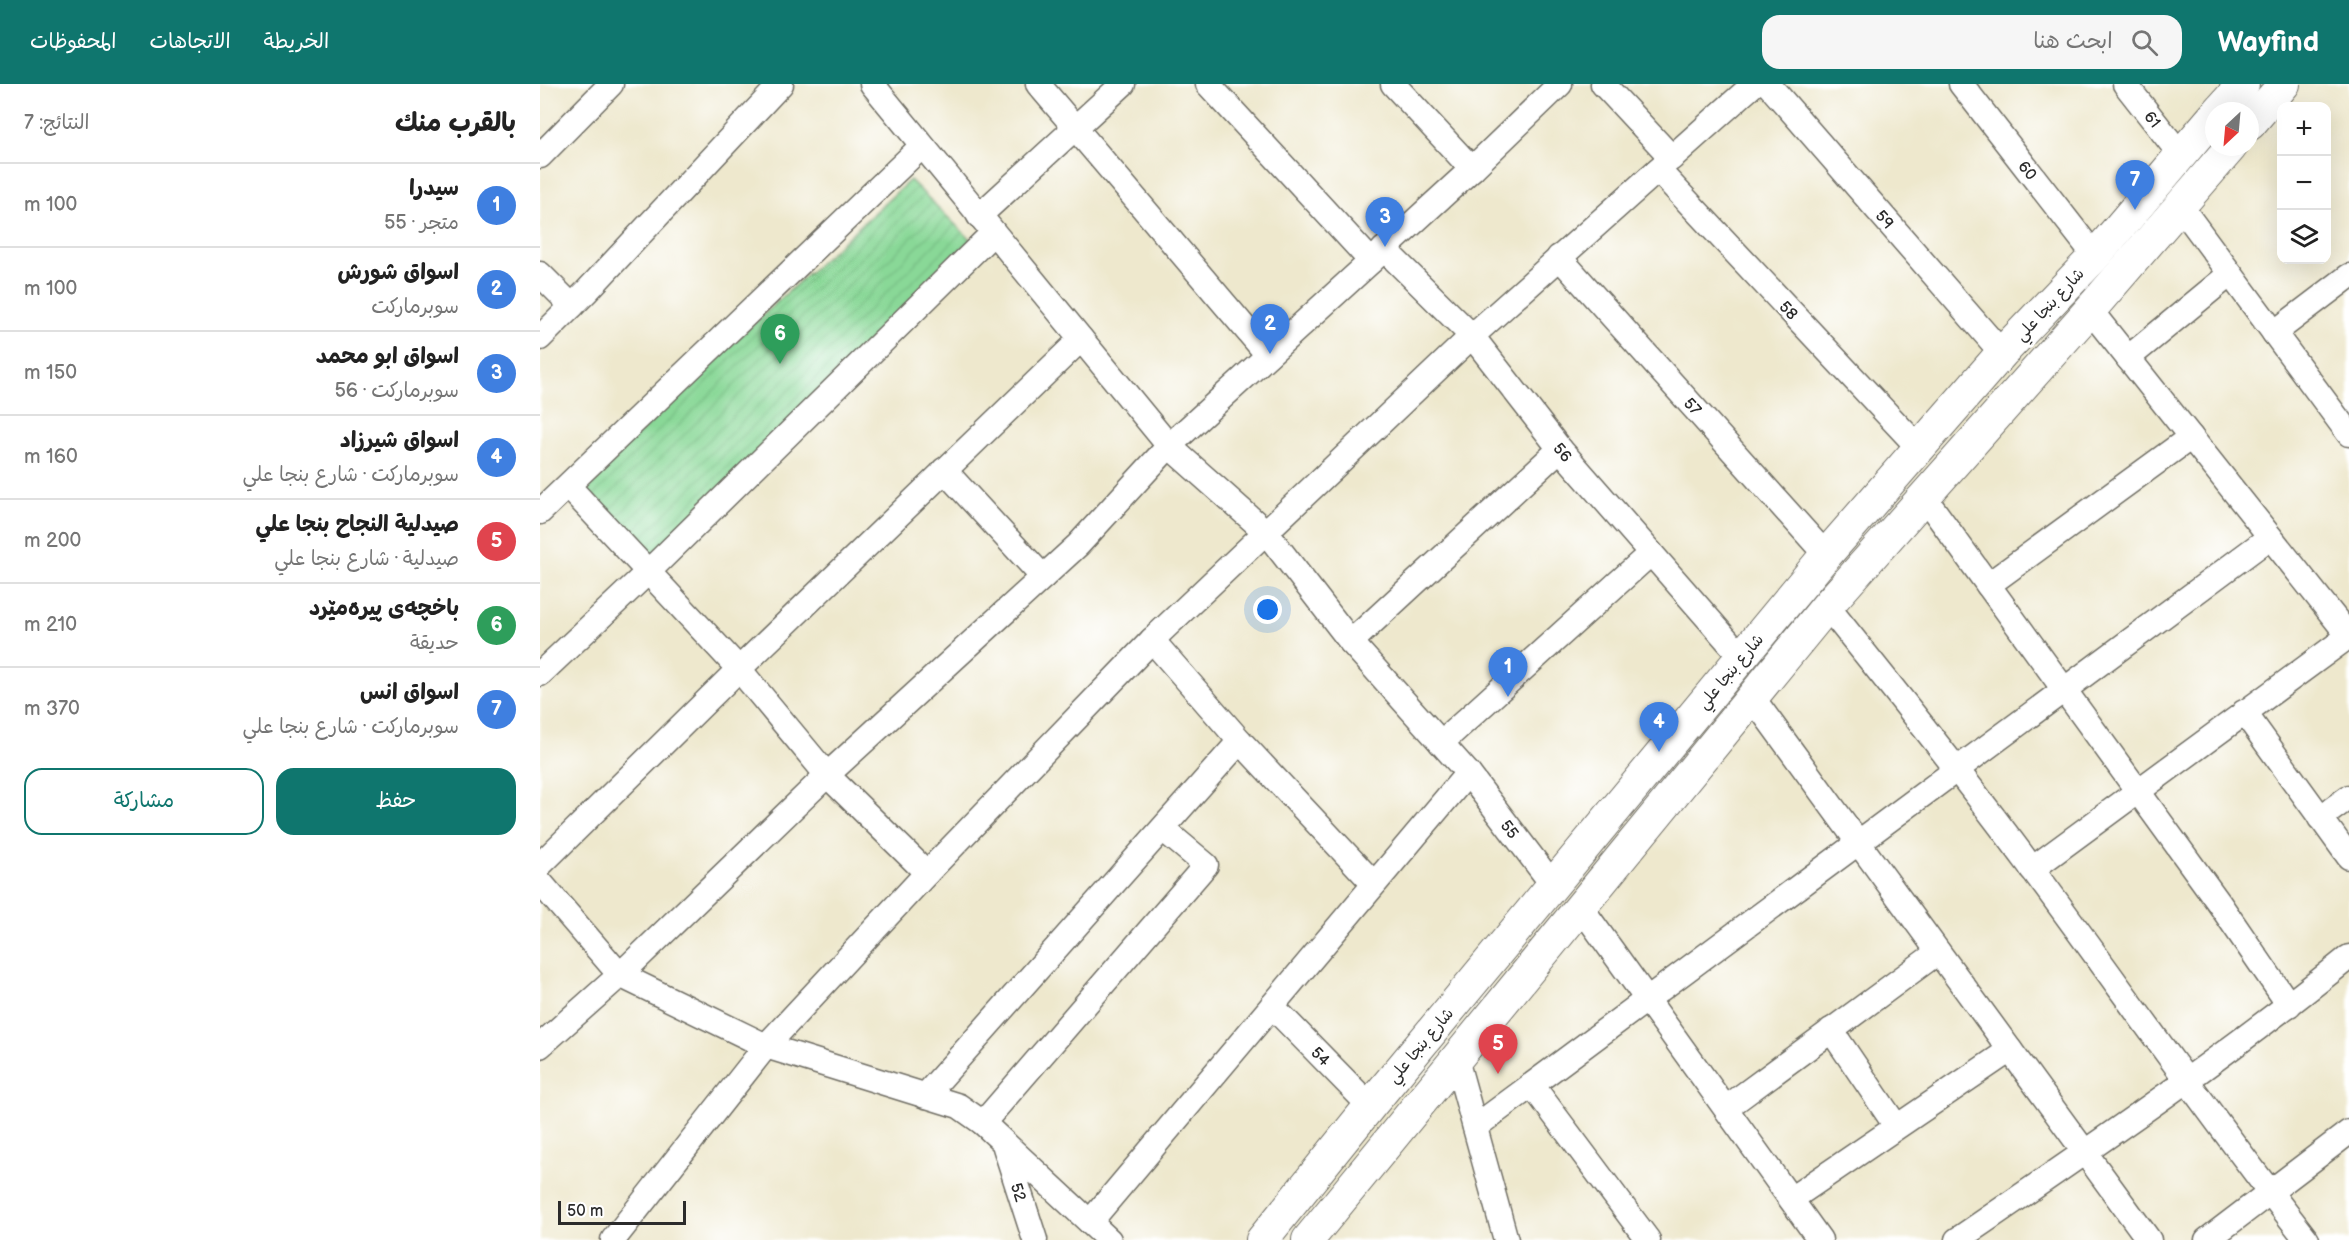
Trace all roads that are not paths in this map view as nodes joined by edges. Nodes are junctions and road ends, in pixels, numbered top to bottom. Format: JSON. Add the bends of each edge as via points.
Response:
{"nodes":[{"id":1,"x":611,"y":84,"type":"edge"},
{"id":2,"x":782,"y":84,"type":"edge"},
{"id":3,"x":872,"y":84,"type":"edge"},
{"id":4,"x":1038,"y":84,"type":"edge"},
{"id":5,"x":1123,"y":84,"type":"edge"},
{"id":6,"x":1208,"y":84,"type":"edge"},
{"id":7,"x":1393,"y":84,"type":"edge"},
{"id":8,"x":1560,"y":84,"type":"edge"},
{"id":9,"x":1603,"y":84,"type":"edge"},
{"id":10,"x":1754,"y":84,"type":"edge"},
{"id":11,"x":1768,"y":84,"type":"edge"},
{"id":12,"x":1961,"y":84,"type":"edge"},
{"id":13,"x":2125,"y":84,"type":"edge"},
{"id":14,"x":2243,"y":84,"type":"edge"},
{"id":15,"x":2284,"y":84,"type":"edge"},
{"id":16,"x":2227,"y":102,"type":"edge"},
{"id":17,"x":2259,"y":113,"type":"edge"},
{"id":18,"x":2205,"y":126,"type":"edge"},
{"id":19,"x":1074,"y":129,"type":"junction"},
{"id":20,"x":922,"y":146,"type":"junction"},
{"id":21,"x":2180,"y":154,"type":"junction"},
{"id":22,"x":540,"y":156,"type":"edge"},
{"id":23,"x":2224,"y":156,"type":"edge"},
{"id":24,"x":1665,"y":164,"type":"junction"},
{"id":25,"x":1472,"y":169,"type":"junction"},
{"id":26,"x":2181,"y":207,"type":"junction"},
{"id":27,"x":986,"y":224,"type":"junction"},
{"id":28,"x":1378,"y":255,"type":"junction"},
{"id":29,"x":2095,"y":256,"type":"junction"},
{"id":30,"x":1559,"y":257,"type":"junction"},
{"id":31,"x":540,"y":274,"type":"edge"},
{"id":32,"x":2230,"y":274,"type":"junction"},
{"id":33,"x":2349,"y":276,"type":"edge"},
{"id":34,"x":572,"y":306,"type":"junction"},
{"id":35,"x":2090,"y":310,"type":"junction"},
{"id":36,"x":2274,"y":333,"type":"junction"},
{"id":37,"x":1472,"y":336,"type":"junction"},
{"id":38,"x":540,"y":338,"type":"edge"},
{"id":39,"x":1081,"y":339,"type":"junction"},
{"id":40,"x":2002,"y":353,"type":"junction"},
{"id":41,"x":1268,"y":355,"type":"junction"},
{"id":42,"x":2128,"y":358,"type":"junction"},
{"id":43,"x":2349,"y":434,"type":"edge"},
{"id":44,"x":2191,"y":437,"type":"junction"},
{"id":45,"x":1169,"y":446,"type":"junction"},
{"id":46,"x":1560,"y":449,"type":"junction"},
{"id":47,"x":1920,"y":450,"type":"junction"},
{"id":48,"x":944,"y":470,"type":"junction"},
{"id":49,"x":568,"y":486,"type":"junction"},
{"id":50,"x":1925,"y":498,"type":"junction"},
{"id":51,"x":540,"y":512,"type":"edge"},
{"id":52,"x":1266,"y":532,"type":"junction"},
{"id":53,"x":2270,"y":537,"type":"junction"},
{"id":54,"x":1651,"y":553,"type":"junction"},
{"id":55,"x":1826,"y":555,"type":"junction"},
{"id":56,"x":650,"y":571,"type":"junction"},
{"id":57,"x":1043,"y":577,"type":"junction"},
{"id":58,"x":1988,"y":585,"type":"junction"},
{"id":59,"x":1827,"y":606,"type":"junction"},
{"id":60,"x":2349,"y":636,"type":"edge"},
{"id":61,"x":1152,"y":640,"type":"junction"},
{"id":62,"x":1351,"y":642,"type":"junction"},
{"id":63,"x":1741,"y":657,"type":"junction"},
{"id":64,"x":739,"y":669,"type":"junction"},
{"id":65,"x":540,"y":674,"type":"edge"},
{"id":66,"x":2065,"y":690,"type":"junction"},
{"id":67,"x":1752,"y":697,"type":"junction"},
{"id":68,"x":2244,"y":712,"type":"junction"},
{"id":69,"x":1240,"y":741,"type":"junction"},
{"id":70,"x":1441,"y":743,"type":"junction"},
{"id":71,"x":1957,"y":769,"type":"junction"},
{"id":72,"x":1468,"y":773,"type":"junction"},
{"id":73,"x":827,"y":775,"type":"junction"},
{"id":74,"x":2138,"y":790,"type":"junction"},
{"id":75,"x":2349,"y":797,"type":"edge"},
{"id":76,"x":2320,"y":818,"type":"junction"},
{"id":77,"x":1604,"y":823,"type":"junction"},
{"id":78,"x":1163,"y":829,"type":"junction"},
{"id":79,"x":1858,"y":843,"type":"junction"},
{"id":80,"x":1631,"y":844,"type":"junction"},
{"id":81,"x":2349,"y":857,"type":"edge"},
{"id":82,"x":540,"y":865,"type":"edge"},
{"id":83,"x":2032,"y":869,"type":"junction"},
{"id":84,"x":927,"y":873,"type":"junction"},
{"id":85,"x":540,"y":882,"type":"edge"},
{"id":86,"x":1374,"y":884,"type":"junction"},
{"id":87,"x":1553,"y":885,"type":"junction"},
{"id":88,"x":1580,"y":906,"type":"junction"},
{"id":89,"x":1938,"y":952,"type":"junction"},
{"id":90,"x":2349,"y":957,"type":"edge"},
{"id":91,"x":620,"y":975,"type":"junction"},
{"id":92,"x":1647,"y":999,"type":"junction"},
{"id":93,"x":2289,"y":1005,"type":"junction"},
{"id":94,"x":1272,"y":1006,"type":"junction"},
{"id":95,"x":1832,"y":1030,"type":"junction"},
{"id":96,"x":540,"y":1046,"type":"edge"},
{"id":97,"x":766,"y":1046,"type":"junction"},
{"id":98,"x":2010,"y":1050,"type":"junction"},
{"id":99,"x":1456,"y":1059,"type":"junction"},
{"id":100,"x":2186,"y":1079,"type":"junction"},
{"id":101,"x":1532,"y":1085,"type":"junction"},
{"id":102,"x":925,"y":1096,"type":"junction"},
{"id":103,"x":1370,"y":1106,"type":"junction"},
{"id":104,"x":1726,"y":1108,"type":"junction"},
{"id":105,"x":983,"y":1123,"type":"junction"},
{"id":106,"x":1896,"y":1126,"type":"junction"},
{"id":107,"x":1475,"y":1127,"type":"junction"},
{"id":108,"x":2349,"y":1132,"type":"edge"},
{"id":109,"x":1004,"y":1144,"type":"junction"},
{"id":110,"x":2085,"y":1152,"type":"junction"},
{"id":111,"x":2270,"y":1193,"type":"junction"},
{"id":112,"x":1791,"y":1199,"type":"junction"},
{"id":113,"x":1090,"y":1222,"type":"junction"},
{"id":114,"x":1504,"y":1239,"type":"edge"},
{"id":115,"x":613,"y":1240,"type":"edge"},
{"id":116,"x":1035,"y":1240,"type":"edge"},
{"id":117,"x":1109,"y":1240,"type":"edge"},
{"id":118,"x":1262,"y":1240,"type":"edge"},
{"id":119,"x":1308,"y":1240,"type":"edge"},
{"id":120,"x":1648,"y":1240,"type":"edge"},
{"id":121,"x":1820,"y":1240,"type":"edge"},
{"id":122,"x":1957,"y":1240,"type":"edge"},
{"id":123,"x":2149,"y":1240,"type":"edge"},
{"id":124,"x":2206,"y":1240,"type":"edge"},
{"id":125,"x":2307,"y":1240,"type":"edge"}],
"edges":[{"from":1,"to":22,"type":"street"},
{"from":2,"to":34,"type":"street"},
{"from":3,"to":20,"type":"street","name":"55"},
{"from":4,"to":19,"type":"street"},
{"from":5,"to":19,"type":"street"},
{"from":6,"to":28,"type":"street","name":"56"},
{"from":7,"to":25,"type":"street"},
{"from":8,"to":25,"type":"street"},
{"from":9,"to":24,"type":"street","name":"58"},
{"from":10,"to":24,"type":"street"},
{"from":11,"to":40,"type":"street","name":"59"},
{"from":12,"to":29,"type":"street","name":"60"},
{"from":13,"to":21,"type":"street","name":"61"},
{"from":14,"to":16,"type":"main road"},
{"from":15,"to":17,"type":"main road"},
{"from":18,"to":21,"type":"main road","name":"شارع بنجا علي"},
{"from":19,"to":27,"type":"street"},
{"from":19,"to":41,"type":"street"},
{"from":20,"to":27,"type":"street","name":"55"},
{"from":20,"to":49,"type":"street"},
{"from":21,"to":29,"type":"main road","name":"شارع بنجا علي"},
{"from":23,"to":26,"type":"main road","name":"شارع بنجا علي"},
{"from":24,"to":30,"type":"street"},
{"from":24,"to":47,"type":"street","name":"58"},
{"from":25,"to":28,"type":"street"},
{"from":26,"to":32,"type":"street"},
{"from":26,"to":35,"type":"main road","name":"شارع بنجا علي"},
{"from":27,"to":39,"type":"street","name":"55"},
{"from":27,"to":56,"type":"street"},
{"from":28,"to":37,"type":"street","name":"56"},
{"from":28,"to":41,"type":"street"},
{"from":29,"to":40,"type":"main road","name":"شارع بنجا علي"},
{"from":30,"to":37,"type":"street"},
{"from":30,"to":55,"type":"street","name":"57"},
{"from":31,"to":34,"type":"street"},
{"from":32,"to":36,"type":"street"},
{"from":32,"to":42,"type":"street"},
{"from":33,"to":36,"type":"street"},
{"from":34,"to":38,"type":"street"},
{"from":35,"to":42,"type":"street"},
{"from":35,"to":50,"type":"main road","name":"شارع بنجا علي"},
{"from":36,"to":43,"type":"street"},
{"from":37,"to":46,"type":"street","name":"56"},
{"from":37,"to":52,"type":"street"},
{"from":39,"to":45,"type":"street","name":"55"},
{"from":39,"to":48,"type":"street"},
{"from":40,"to":47,"type":"main road","name":"شارع بنجا علي"},
{"from":41,"to":45,"type":"street"},
{"from":42,"to":44,"type":"street"},
{"from":44,"to":53,"type":"street"},
{"from":44,"to":58,"type":"street"},
{"from":45,"to":52,"type":"street","name":"55"},
{"from":45,"to":57,"type":"street","via":[[1078,545]]},
{"from":46,"to":54,"type":"street","name":"56"},
{"from":46,"to":62,"type":"street"},
{"from":47,"to":55,"type":"main road","name":"شارع بنجا علي"},
{"from":48,"to":57,"type":"street"},
{"from":48,"to":64,"type":"street"},
{"from":49,"to":51,"type":"street"},
{"from":49,"to":56,"type":"street"},
{"from":50,"to":58,"type":"street"},
{"from":50,"to":59,"type":"main road","name":"شارع بنجا علي"},
{"from":52,"to":61,"type":"street"},
{"from":52,"to":62,"type":"street","name":"55"},
{"from":53,"to":60,"type":"street"},
{"from":53,"to":66,"type":"street"},
{"from":54,"to":63,"type":"street","name":"56"},
{"from":54,"to":70,"type":"street"},
{"from":55,"to":63,"type":"main road","name":"شارع بنجا علي"},
{"from":56,"to":64,"type":"street"},
{"from":56,"to":65,"type":"street"},
{"from":57,"to":73,"type":"street"},
{"from":58,"to":66,"type":"street"},
{"from":59,"to":67,"type":"main road","name":"شارع بنجا علي"},
{"from":59,"to":71,"type":"street"},
{"from":60,"to":68,"type":"street"},
{"from":61,"to":69,"type":"street"},
{"from":61,"to":84,"type":"street"},
{"from":62,"to":70,"type":"street","name":"55"},
{"from":63,"to":77,"type":"main road","name":"شارع بنجا علي"},
{"from":64,"to":73,"type":"street"},
{"from":64,"to":82,"type":"street"},
{"from":66,"to":71,"type":"street"},
{"from":66,"to":74,"type":"street"},
{"from":67,"to":79,"type":"street"},
{"from":67,"to":80,"type":"main road","name":"شارع بنجا علي"},
{"from":68,"to":74,"type":"street"},
{"from":68,"to":76,"type":"street"},
{"from":69,"to":78,"type":"street"},
{"from":69,"to":86,"type":"street"},
{"from":70,"to":72,"type":"street","name":"55"},
{"from":71,"to":79,"type":"street"},
{"from":71,"to":83,"type":"street"},
{"from":72,"to":86,"type":"street"},
{"from":72,"to":87,"type":"street","name":"55"},
{"from":73,"to":84,"type":"street"},
{"from":73,"to":91,"type":"street"},
{"from":74,"to":83,"type":"street"},
{"from":74,"to":93,"type":"street"},
{"from":75,"to":76,"type":"street"},
{"from":76,"to":81,"type":"street"},
{"from":77,"to":80,"type":"main road"},
{"from":77,"to":87,"type":"main road","name":"شارع بنجا علي"},
{"from":78,"to":102,"type":"street"},
{"from":78,"to":105,"type":"street","via":[[1206,865]]},
{"from":79,"to":89,"type":"street"},
{"from":79,"to":92,"type":"street"},
{"from":80,"to":88,"type":"main road","name":"شارع بنجا علي"},
{"from":83,"to":100,"type":"street"},
{"from":84,"to":97,"type":"street"},
{"from":85,"to":91,"type":"street"},
{"from":86,"to":94,"type":"street"},
{"from":87,"to":103,"type":"main road","name":"شارع بنجا علي"},
{"from":88,"to":92,"type":"street"},
{"from":88,"to":99,"type":"main road","name":"شارع بنجا علي"},
{"from":89,"to":95,"type":"street"},
{"from":89,"to":98,"type":"street"},
{"from":90,"to":93,"type":"street"},
{"from":91,"to":96,"type":"street"},
{"from":91,"to":97,"type":"street"},
{"from":92,"to":101,"type":"street"},
{"from":92,"to":104,"type":"street"},
{"from":93,"to":100,"type":"street"},
{"from":94,"to":103,"type":"street","name":"54"},
{"from":94,"to":113,"type":"street"},
{"from":95,"to":104,"type":"street"},
{"from":95,"to":106,"type":"street"},
{"from":97,"to":102,"type":"street"},
{"from":97,"to":115,"type":"street"},
{"from":98,"to":106,"type":"street"},
{"from":98,"to":110,"type":"street"},
{"from":99,"to":107,"type":"street"},
{"from":99,"to":119,"type":"main road","name":"شارع بنجا علي"},
{"from":100,"to":110,"type":"street"},
{"from":100,"to":111,"type":"street"},
{"from":101,"to":107,"type":"street"},
{"from":101,"to":120,"type":"street"},
{"from":102,"to":105,"type":"street","via":[[959,1106]]},
{"from":103,"to":118,"type":"main road","name":"شارع بنجا علي"},
{"from":104,"to":112,"type":"street"},
{"from":105,"to":109,"type":"street"},
{"from":106,"to":112,"type":"street"},
{"from":107,"to":114,"type":"street"},
{"from":108,"to":111,"type":"street"},
{"from":109,"to":113,"type":"street"},
{"from":109,"to":116,"type":"street","name":"52"},
{"from":110,"to":122,"type":"street"},
{"from":110,"to":123,"type":"street"},
{"from":111,"to":124,"type":"street"},
{"from":111,"to":125,"type":"street"},
{"from":112,"to":121,"type":"street"},
{"from":113,"to":117,"type":"street"}]}
